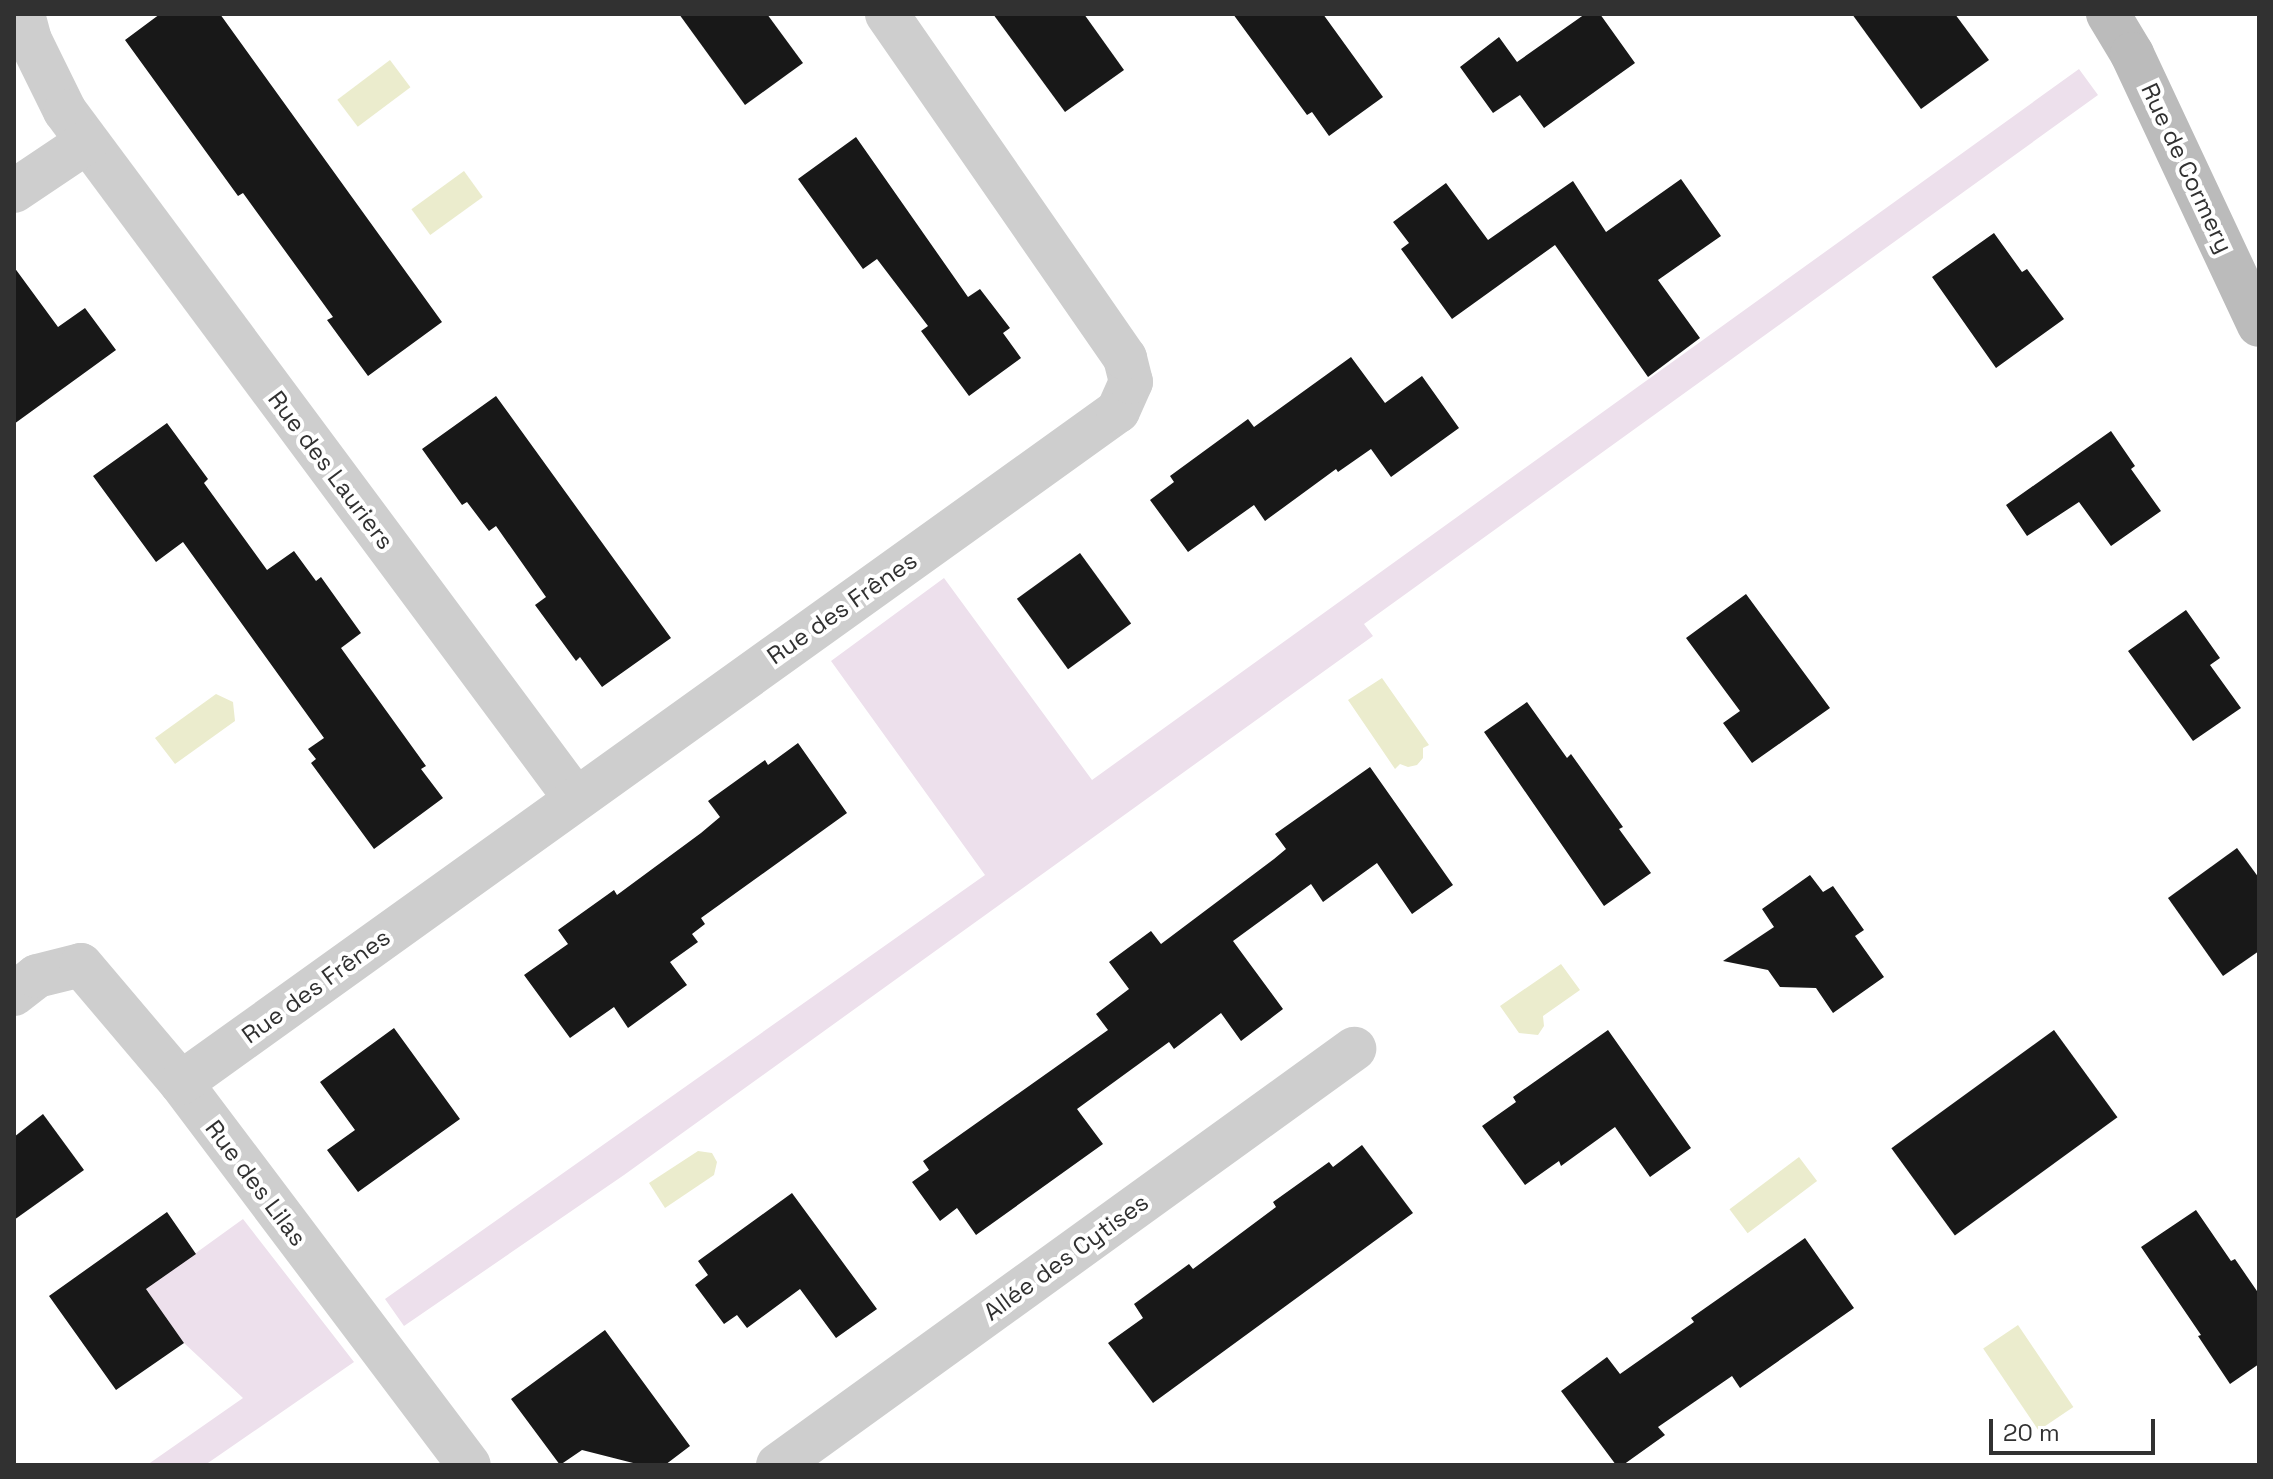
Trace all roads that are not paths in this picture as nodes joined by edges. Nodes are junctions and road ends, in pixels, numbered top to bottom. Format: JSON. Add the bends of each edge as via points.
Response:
{"nodes":[{"id":1,"x":23,"y":14,"type":"edge"},
{"id":2,"x":887,"y":14,"type":"edge"},
{"id":3,"x":2108,"y":14,"type":"edge"},
{"id":4,"x":87,"y":142,"type":"junction"},
{"id":5,"x":14,"y":191,"type":"edge"},
{"id":6,"x":2259,"y":325,"type":"edge"},
{"id":7,"x":575,"y":798,"type":"junction"},
{"id":8,"x":14,"y":994,"type":"edge"},
{"id":9,"x":1354,"y":1049,"type":"dead end"},
{"id":10,"x":181,"y":1083,"type":"junction"},
{"id":11,"x":469,"y":1465,"type":"edge"},
{"id":12,"x":778,"y":1465,"type":"edge"}],
"edges":[{"from":1,"to":4,"type":"street","name":"Rue des Lauriers","via":[[65,111]]},
{"from":2,"to":7,"type":"street","name":"Rue des Frênes","via":[[1125,358],[1131,382],[1118,411]]},
{"from":3,"to":6,"type":"main road","name":"Rue de Cormery","via":[[2132,54]]},
{"from":4,"to":5,"type":"street"},
{"from":4,"to":7,"type":"street","name":"Rue des Lauriers"},
{"from":7,"to":10,"type":"street","name":"Rue des Frênes"},
{"from":8,"to":10,"type":"street","name":"Rue des Lilas","via":[[37,976],[81,965]]},
{"from":9,"to":12,"type":"street","name":"Allée des Cytises"},
{"from":10,"to":11,"type":"street","name":"Rue des Lilas"}]}
